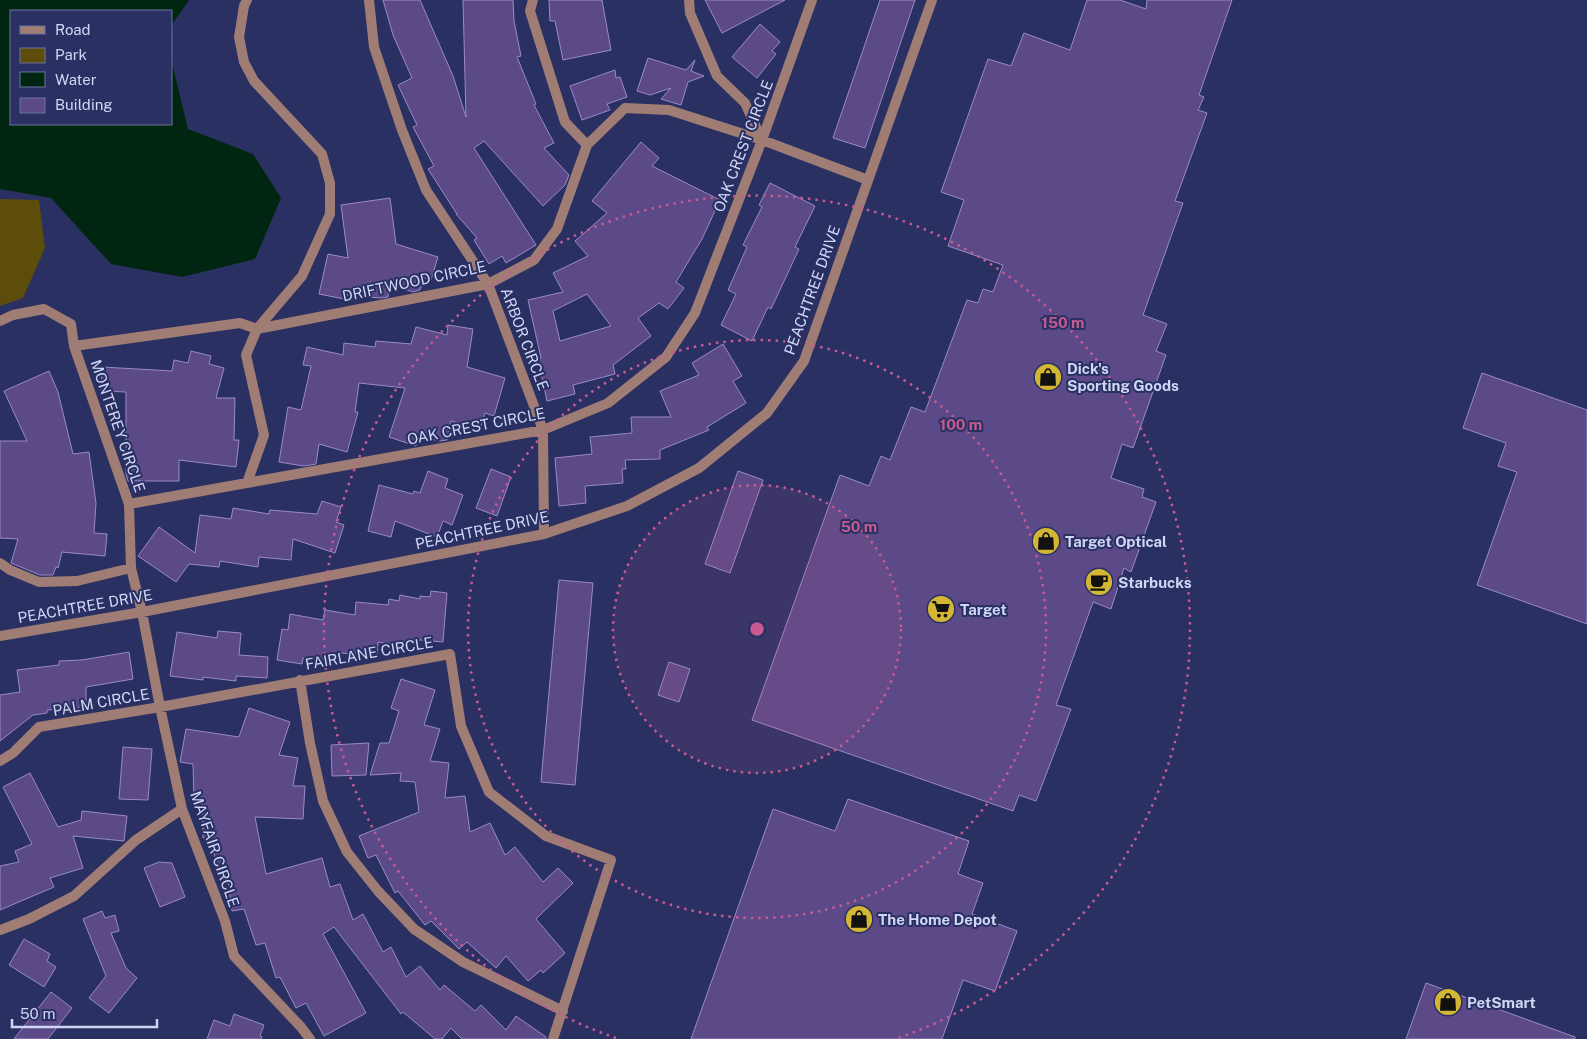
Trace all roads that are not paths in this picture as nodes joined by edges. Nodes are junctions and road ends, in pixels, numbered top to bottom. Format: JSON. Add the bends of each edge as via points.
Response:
{"nodes":[{"id":1,"x":247,"y":0,"type":"edge"},
{"id":2,"x":369,"y":0,"type":"edge"},
{"id":3,"x":533,"y":0,"type":"edge"},
{"id":4,"x":689,"y":0,"type":"edge"},
{"id":5,"x":812,"y":0,"type":"edge"},
{"id":6,"x":932,"y":0,"type":"edge"},
{"id":7,"x":762,"y":140,"type":"junction"},
{"id":8,"x":587,"y":145,"type":"junction"},
{"id":9,"x":868,"y":180,"type":"junction"},
{"id":10,"x":488,"y":284,"type":"junction"},
{"id":11,"x":0,"y":321,"type":"edge"},
{"id":12,"x":257,"y":329,"type":"junction"},
{"id":13,"x":74,"y":346,"type":"junction"},
{"id":14,"x":543,"y":430,"type":"junction"},
{"id":15,"x":247,"y":483,"type":"junction"},
{"id":16,"x":129,"y":504,"type":"junction"},
{"id":17,"x":544,"y":534,"type":"junction"},
{"id":18,"x":0,"y":563,"type":"edge"},
{"id":19,"x":131,"y":568,"type":"junction"},
{"id":20,"x":142,"y":612,"type":"junction"},
{"id":21,"x":0,"y":636,"type":"edge"},
{"id":22,"x":300,"y":680,"type":"junction"},
{"id":23,"x":160,"y":707,"type":"junction"},
{"id":24,"x":0,"y":761,"type":"edge"},
{"id":25,"x":182,"y":808,"type":"junction"},
{"id":26,"x":0,"y":930,"type":"edge"},
{"id":27,"x":563,"y":1011,"type":"junction"},
{"id":28,"x":310,"y":1039,"type":"edge"},
{"id":29,"x":553,"y":1039,"type":"edge"}],
"edges":[{"from":1,"to":12,"type":"street","via":[[239,37],[244,62],[254,81],[322,154],[330,183],[330,214],[302,276]]},
{"from":2,"to":10,"type":"street","name":"ARBOR CIRCLE","via":[[374,46],[426,190]]},
{"from":3,"to":8,"type":"street","via":[[530,11],[565,122]]},
{"from":4,"to":7,"type":"street","via":[[690,12],[717,76],[745,103]]},
{"from":5,"to":7,"type":"street","name":"OAK CREST CIRCLE"},
{"from":6,"to":9,"type":"street","name":"PEACHTREE DRIVE"},
{"from":7,"to":8,"type":"street","name":"DRIFTWOOD CIRCLE","via":[[670,110],[625,108]]},
{"from":7,"to":9,"type":"street","name":"DRIFTWOOD CIRCLE"},
{"from":7,"to":14,"type":"street","name":"OAK CREST CIRCLE","via":[[695,313],[666,357],[608,403]]},
{"from":8,"to":10,"type":"street","name":"DRIFTWOOD CIRCLE","via":[[557,229],[534,260]]},
{"from":9,"to":17,"type":"street","name":"PEACHTREE DRIVE","via":[[804,360],[767,414],[699,468],[627,506]]},
{"from":10,"to":12,"type":"street","name":"DRIFTWOOD CIRCLE"},
{"from":10,"to":14,"type":"street","name":"ARBOR CIRCLE"},
{"from":11,"to":13,"type":"street","name":"MONTEREY CIRCLE","via":[[44,309],[71,324]]},
{"from":12,"to":13,"type":"street","name":"DRIFTWOOD CIRCLE","via":[[240,323]]},
{"from":12,"to":15,"type":"street","via":[[246,355],[264,435]]},
{"from":13,"to":16,"type":"street","name":"MONTEREY CIRCLE"},
{"from":14,"to":15,"type":"street","name":"OAK CREST CIRCLE"},
{"from":14,"to":17,"type":"street","name":"ARBOR CIRCLE"},
{"from":15,"to":16,"type":"street","name":"OAK CREST CIRCLE"},
{"from":16,"to":19,"type":"street","name":"MONTEREY CIRCLE"},
{"from":17,"to":20,"type":"street","name":"PEACHTREE DRIVE"},
{"from":18,"to":19,"type":"street","via":[[39,582],[77,581]]},
{"from":19,"to":20,"type":"street","name":"MONTEREY CIRCLE"},
{"from":20,"to":21,"type":"street","name":"PEACHTREE DRIVE"},
{"from":20,"to":23,"type":"street","name":"MAYFAIR CIRCLE"},
{"from":22,"to":23,"type":"street","name":"FAIRLANE CIRCLE"},
{"from":22,"to":27,"type":"street","via":[[324,801],[347,852],[414,929],[463,962]]},
{"from":22,"to":27,"type":"street","name":"FAIRLANE CIRCLE","via":[[450,654],[461,726],[489,792],[546,836],[611,860]]},
{"from":23,"to":24,"type":"street","name":"PALM CIRCLE","via":[[39,727],[13,753]]},
{"from":23,"to":25,"type":"street","name":"MAYFAIR CIRCLE"},
{"from":25,"to":26,"type":"street","via":[[136,840],[74,896]]},
{"from":25,"to":28,"type":"street","name":"MAYFAIR CIRCLE","via":[[225,921],[234,956]]},
{"from":27,"to":29,"type":"street"}]}
